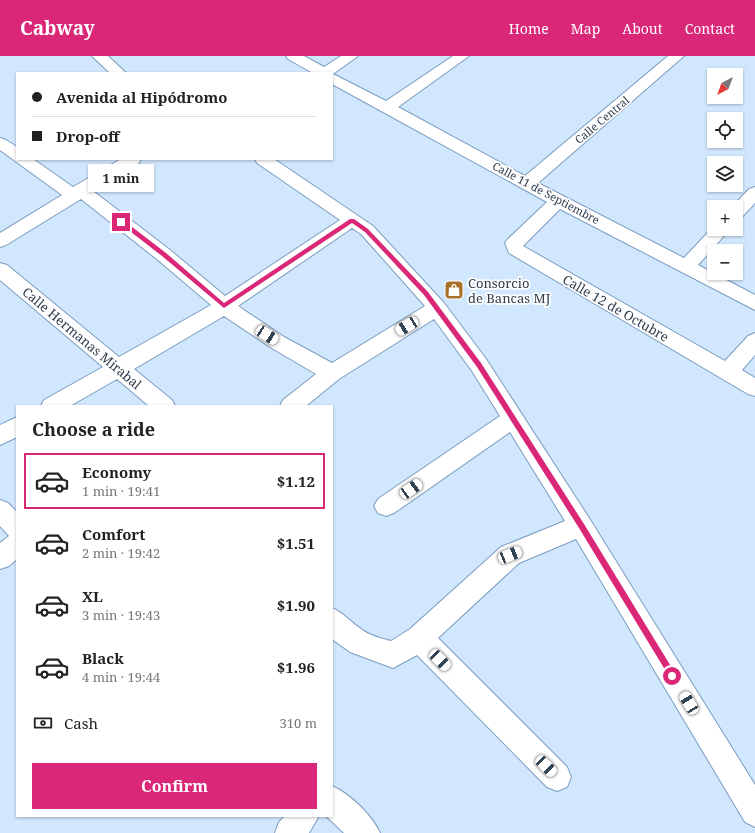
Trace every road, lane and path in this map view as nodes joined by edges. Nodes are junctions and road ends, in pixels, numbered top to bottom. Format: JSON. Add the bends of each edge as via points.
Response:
{"nodes":[{"id":1,"x":99,"y":56,"type":"edge"},
{"id":2,"x":293,"y":56,"type":"edge"},
{"id":3,"x":351,"y":56,"type":"edge"},
{"id":4,"x":462,"y":56,"type":"edge"},
{"id":5,"x":678,"y":56,"type":"edge"},
{"id":6,"x":118,"y":72,"type":"edge"},
{"id":7,"x":322,"y":72,"type":"edge"},
{"id":8,"x":333,"y":72,"type":"edge"},
{"id":9,"x":333,"y":78,"type":"edge"},
{"id":10,"x":387,"y":108,"type":"junction"},
{"id":11,"x":0,"y":143,"type":"edge"},
{"id":12,"x":16,"y":154,"type":"edge"},
{"id":13,"x":24,"y":160,"type":"edge"},
{"id":14,"x":131,"y":160,"type":"edge"},
{"id":15,"x":264,"y":160,"type":"edge"},
{"id":16,"x":526,"y":184,"type":"junction"},
{"id":17,"x":755,"y":192,"type":"edge"},
{"id":18,"x":76,"y":193,"type":"junction"},
{"id":19,"x":558,"y":201,"type":"junction"},
{"id":20,"x":743,"y":205,"type":"edge"},
{"id":21,"x":352,"y":220,"type":"junction"},
{"id":22,"x":715,"y":236,"type":"edge"},
{"id":23,"x":0,"y":241,"type":"edge"},
{"id":24,"x":686,"y":267,"type":"junction"},
{"id":25,"x":0,"y":270,"type":"edge"},
{"id":26,"x":755,"y":303,"type":"edge"},
{"id":27,"x":224,"y":306,"type":"junction"},
{"id":28,"x":437,"y":308,"type":"junction"},
{"id":29,"x":755,"y":341,"type":"edge"},
{"id":30,"x":118,"y":369,"type":"junction"},
{"id":31,"x":332,"y":372,"type":"junction"},
{"id":32,"x":728,"y":372,"type":"junction"},
{"id":33,"x":755,"y":388,"type":"edge"},
{"id":34,"x":54,"y":405,"type":"edge"},
{"id":35,"x":163,"y":405,"type":"edge"},
{"id":36,"x":292,"y":405,"type":"edge"},
{"id":37,"x":512,"y":419,"type":"junction"},
{"id":38,"x":16,"y":427,"type":"edge"},
{"id":39,"x":0,"y":436,"type":"edge"},
{"id":40,"x":386,"y":506,"type":"dead end"},
{"id":41,"x":0,"y":510,"type":"edge"},
{"id":42,"x":581,"y":526,"type":"junction"},
{"id":43,"x":16,"y":527,"type":"edge"},
{"id":44,"x":16,"y":545,"type":"edge"},
{"id":45,"x":0,"y":558,"type":"edge"},
{"id":46,"x":333,"y":622,"type":"edge"},
{"id":47,"x":419,"y":638,"type":"junction"},
{"id":48,"x":556,"y":777,"type":"dead end"},
{"id":49,"x":333,"y":802,"type":"edge"},
{"id":50,"x":755,"y":812,"type":"edge"},
{"id":51,"x":303,"y":817,"type":"edge"},
{"id":52,"x":290,"y":833,"type":"edge"},
{"id":53,"x":366,"y":833,"type":"edge"}],
"edges":[{"from":1,"to":6,"type":"street"},
{"from":2,"to":7,"type":"street","name":"Calle 11 de Septiembre"},
{"from":3,"to":8,"type":"street"},
{"from":4,"to":10,"type":"street"},
{"from":5,"to":16,"type":"street","name":"Calle Central"},
{"from":9,"to":10,"type":"street","name":"Calle 11 de Septiembre"},
{"from":10,"to":16,"type":"street","name":"Calle 11 de Septiembre"},
{"from":11,"to":12,"type":"street"},
{"from":13,"to":18,"type":"street"},
{"from":14,"to":18,"type":"street"},
{"from":15,"to":21,"type":"street"},
{"from":16,"to":19,"type":"street","name":"Calle 11 de Septiembre"},
{"from":17,"to":20,"type":"street"},
{"from":18,"to":23,"type":"street"},
{"from":18,"to":27,"type":"street","via":[[164,255]]},
{"from":19,"to":24,"type":"street","name":"Calle 11 de Septiembre"},
{"from":19,"to":32,"type":"street","name":"Calle 12 de Octubre","via":[[514,243],[515,249]]},
{"from":21,"to":27,"type":"street"},
{"from":21,"to":28,"type":"street","via":[[367,230]]},
{"from":22,"to":24,"type":"street"},
{"from":24,"to":26,"type":"street","name":"Calle 11 de Septiembre"},
{"from":25,"to":30,"type":"street","name":"Calle Hermanas Mirabal"},
{"from":27,"to":30,"type":"street"},
{"from":27,"to":31,"type":"street","via":[[277,342]]},
{"from":28,"to":31,"type":"street"},
{"from":28,"to":37,"type":"street","via":[[479,365]]},
{"from":29,"to":32,"type":"street"},
{"from":30,"to":34,"type":"street"},
{"from":30,"to":35,"type":"street","name":"Calle Hermanas Mirabal"},
{"from":31,"to":36,"type":"street"},
{"from":32,"to":33,"type":"street","name":"Calle 12 de Octubre"},
{"from":37,"to":40,"type":"street"},
{"from":37,"to":42,"type":"street"},
{"from":38,"to":39,"type":"street"},
{"from":41,"to":43,"type":"street"},
{"from":42,"to":47,"type":"street","via":[[510,555]]},
{"from":42,"to":50,"type":"street"},
{"from":44,"to":45,"type":"street"},
{"from":46,"to":47,"type":"street","via":[[346,636],[362,646],[393,655]]},
{"from":47,"to":48,"type":"street"},
{"from":49,"to":53,"type":"street"},
{"from":51,"to":52,"type":"street"}]}
